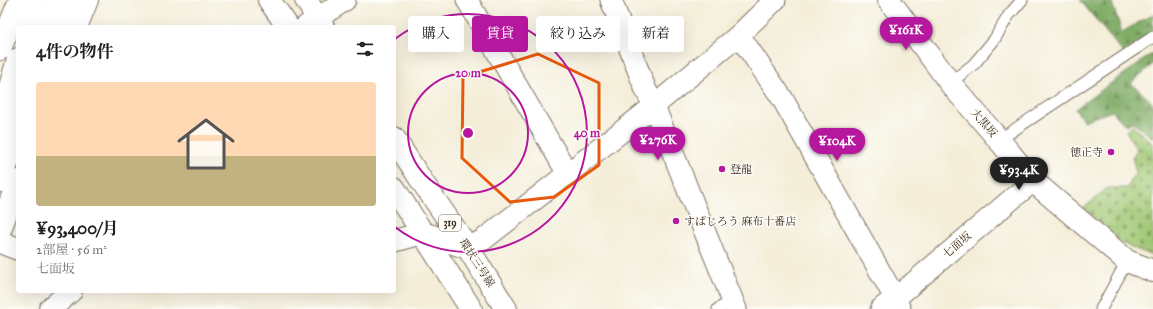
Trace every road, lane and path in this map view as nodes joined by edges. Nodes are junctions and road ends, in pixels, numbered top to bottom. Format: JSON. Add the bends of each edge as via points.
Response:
{"nodes":[{"id":1,"x":20,"y":0,"type":"edge"},
{"id":2,"x":35,"y":0,"type":"edge"},
{"id":3,"x":46,"y":0,"type":"edge"},
{"id":4,"x":58,"y":0,"type":"edge"},
{"id":5,"x":75,"y":0,"type":"edge"},
{"id":6,"x":87,"y":0,"type":"edge"},
{"id":7,"x":270,"y":0,"type":"edge"},
{"id":8,"x":306,"y":0,"type":"edge"},
{"id":9,"x":345,"y":0,"type":"edge"},
{"id":10,"x":467,"y":0,"type":"edge"},
{"id":11,"x":611,"y":0,"type":"edge"},
{"id":12,"x":775,"y":0,"type":"edge"},
{"id":13,"x":889,"y":0,"type":"edge"},
{"id":14,"x":1022,"y":0,"type":"edge"},
{"id":15,"x":316,"y":24,"type":"edge"},
{"id":16,"x":28,"y":25,"type":"edge"},
{"id":17,"x":39,"y":25,"type":"edge"},
{"id":18,"x":49,"y":25,"type":"edge"},
{"id":19,"x":65,"y":25,"type":"edge"},
{"id":20,"x":77,"y":25,"type":"edge"},
{"id":21,"x":287,"y":25,"type":"edge"},
{"id":22,"x":739,"y":35,"type":"junction"},
{"id":23,"x":2,"y":37,"type":"edge"},
{"id":24,"x":1153,"y":37,"type":"edge"},
{"id":25,"x":16,"y":65,"type":"edge"},
{"id":26,"x":950,"y":83,"type":"junction"},
{"id":27,"x":16,"y":105,"type":"edge"},
{"id":28,"x":654,"y":106,"type":"junction"},
{"id":29,"x":16,"y":116,"type":"edge"},
{"id":30,"x":0,"y":122,"type":"edge"},
{"id":31,"x":999,"y":140,"type":"junction"},
{"id":32,"x":396,"y":141,"type":"edge"},
{"id":33,"x":16,"y":142,"type":"edge"},
{"id":34,"x":0,"y":157,"type":"edge"},
{"id":35,"x":568,"y":174,"type":"junction"},
{"id":36,"x":0,"y":181,"type":"edge"},
{"id":37,"x":1033,"y":181,"type":"junction"},
{"id":38,"x":16,"y":186,"type":"edge"},
{"id":39,"x":396,"y":191,"type":"edge"},
{"id":40,"x":0,"y":230,"type":"edge"},
{"id":41,"x":423,"y":233,"type":"junction"},
{"id":42,"x":396,"y":240,"type":"edge"},
{"id":43,"x":0,"y":242,"type":"edge"},
{"id":44,"x":16,"y":248,"type":"edge"},
{"id":45,"x":468,"y":248,"type":"junction"},
{"id":46,"x":1127,"y":261,"type":"junction"},
{"id":47,"x":1153,"y":270,"type":"edge"},
{"id":48,"x":69,"y":293,"type":"edge"},
{"id":49,"x":892,"y":305,"type":"edge"},
{"id":50,"x":729,"y":306,"type":"edge"},
{"id":51,"x":50,"y":309,"type":"edge"},
{"id":52,"x":472,"y":309,"type":"edge"},
{"id":53,"x":506,"y":309,"type":"edge"},
{"id":54,"x":1101,"y":309,"type":"edge"}],
"edges":[{"from":1,"to":23,"type":"main road"},
{"from":2,"to":16,"type":"main road"},
{"from":3,"to":17,"type":"main road"},
{"from":4,"to":18,"type":"main road"},
{"from":5,"to":19,"type":"main road"},
{"from":6,"to":20,"type":"main road"},
{"from":7,"to":21,"type":"main road"},
{"from":8,"to":15,"type":"main road"},
{"from":9,"to":15,"type":"street"},
{"from":10,"to":35,"type":"street"},
{"from":11,"to":28,"type":"street"},
{"from":12,"to":22,"type":"street"},
{"from":13,"to":26,"type":"main road","name":"大黒坂"},
{"from":14,"to":26,"type":"lane","via":[[1008,15],[994,40],[974,64]]},
{"from":22,"to":28,"type":"street"},
{"from":22,"to":49,"type":"street","via":[[782,98]]},
{"from":24,"to":31,"type":"lane"},
{"from":25,"to":30,"type":"main road"},
{"from":26,"to":31,"type":"main road","name":"大黒坂"},
{"from":27,"to":34,"type":"main road"},
{"from":28,"to":35,"type":"street"},
{"from":28,"to":50,"type":"street"},
{"from":29,"to":34,"type":"main road"},
{"from":31,"to":37,"type":"main road","name":"大黒坂"},
{"from":32,"to":45,"type":"main road","name":"環状三号線","number":"319"},
{"from":33,"to":36,"type":"main road"},
{"from":35,"to":45,"type":"street","via":[[484,240]]},
{"from":37,"to":46,"type":"main road","name":"大黒坂"},
{"from":37,"to":49,"type":"street","name":"七面坂"},
{"from":38,"to":40,"type":"main road"},
{"from":39,"to":41,"type":"main road","number":"319"},
{"from":41,"to":42,"type":"main road"},
{"from":41,"to":45,"type":"main road"},
{"from":41,"to":52,"type":"main road","number":"319"},
{"from":43,"to":44,"type":"main road"},
{"from":45,"to":53,"type":"main road","name":"環状三号線","number":"319"},
{"from":46,"to":47,"type":"main road","name":"大黒坂"},
{"from":46,"to":54,"type":"lane"},
{"from":48,"to":51,"type":"main road"}]}
